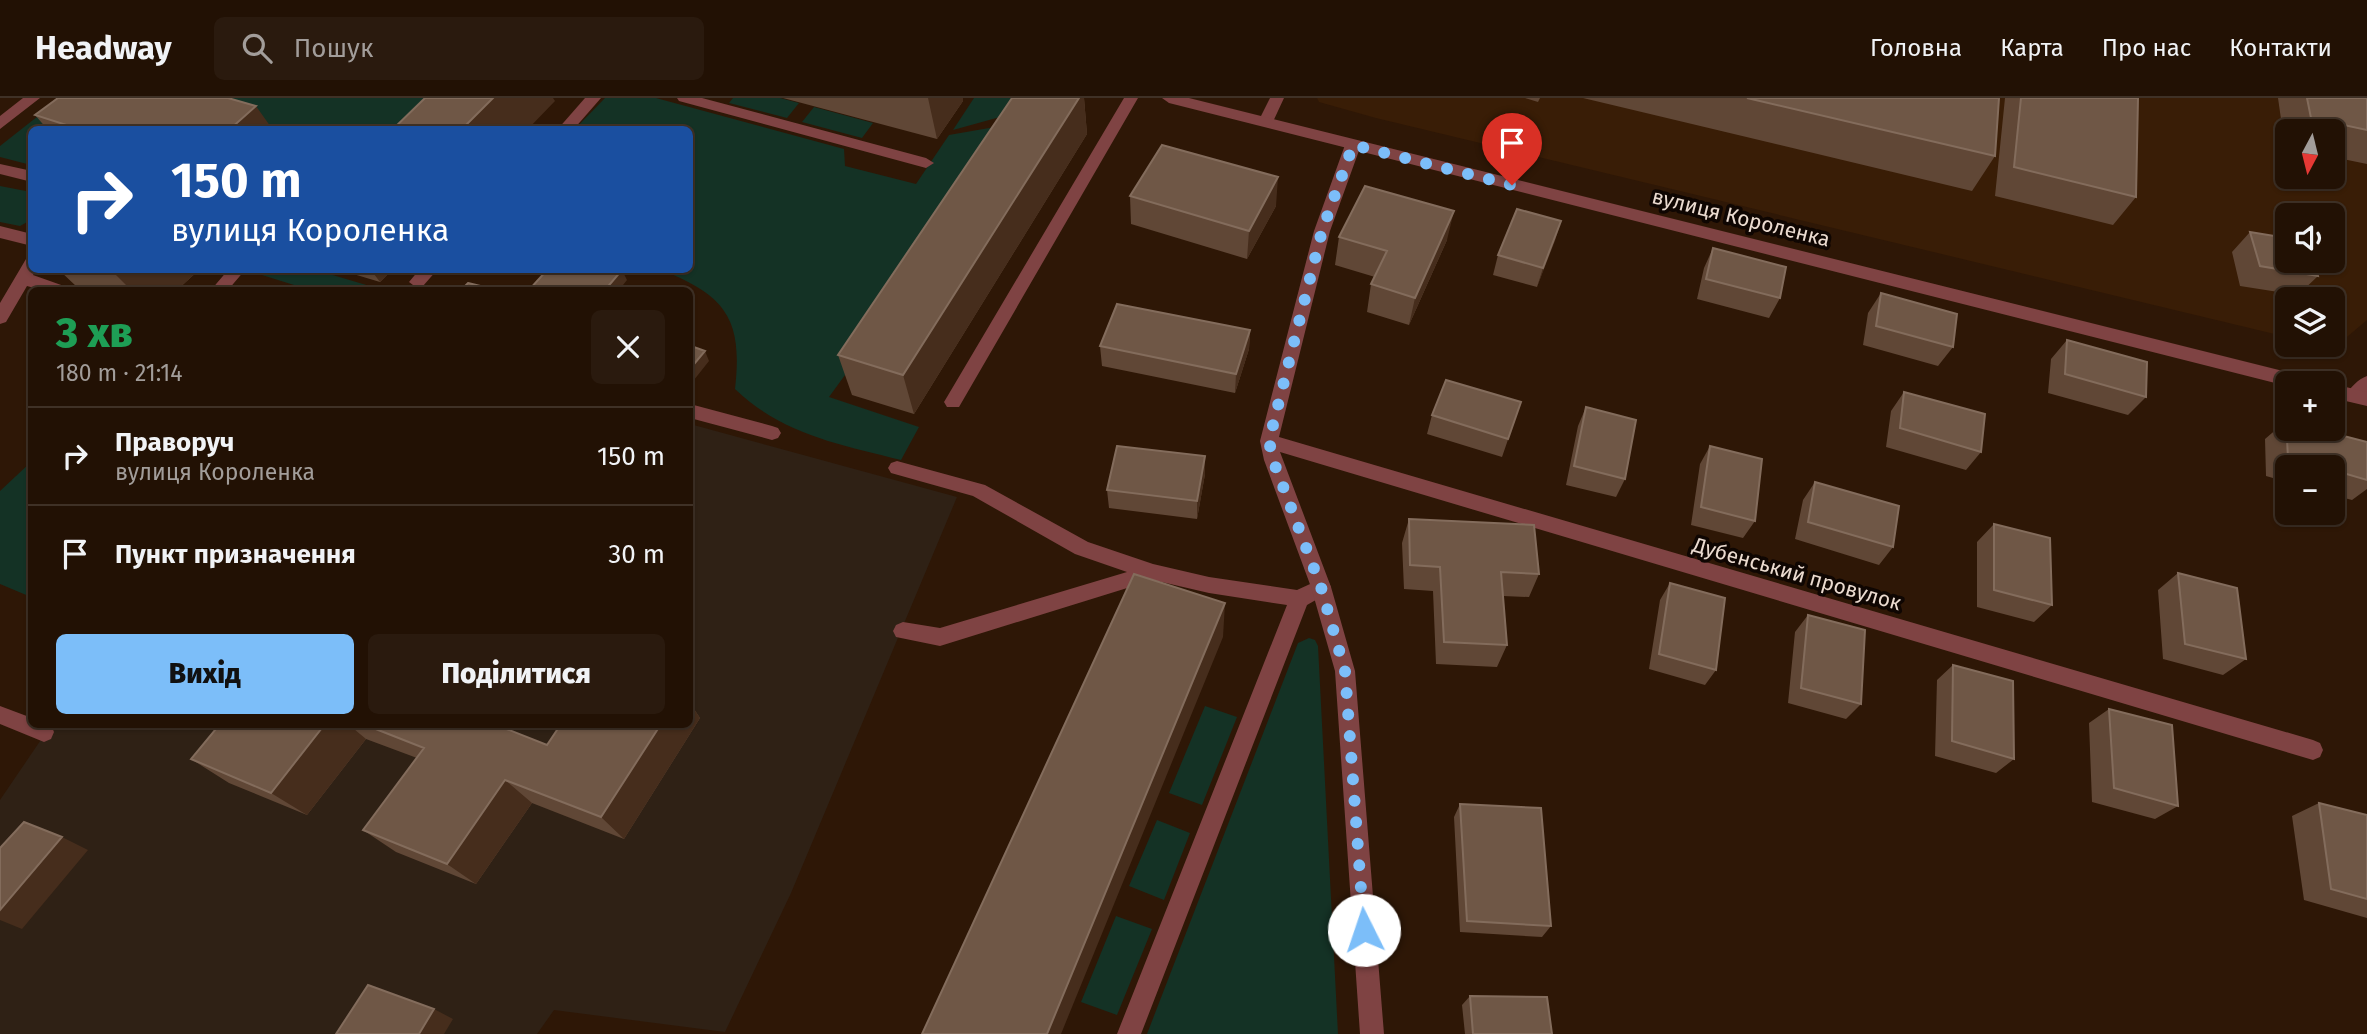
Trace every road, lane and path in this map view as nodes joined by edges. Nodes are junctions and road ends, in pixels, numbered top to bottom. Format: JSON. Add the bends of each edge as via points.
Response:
{"nodes":[{"id":1,"x":33,"y":98,"type":"edge"},
{"id":2,"x":594,"y":98,"type":"edge"},
{"id":3,"x":684,"y":98,"type":"edge"},
{"id":4,"x":1131,"y":98,"type":"edge"},
{"id":5,"x":1169,"y":98,"type":"edge"},
{"id":6,"x":1278,"y":98,"type":"edge"},
{"id":7,"x":1265,"y":122,"type":"junction"},
{"id":8,"x":0,"y":124,"type":"edge"},
{"id":9,"x":568,"y":126,"type":"edge"},
{"id":10,"x":1353,"y":145,"type":"junction"},
{"id":11,"x":926,"y":163,"type":"dead end"},
{"id":12,"x":0,"y":169,"type":"edge"},
{"id":13,"x":28,"y":176,"type":"edge"},
{"id":14,"x":0,"y":232,"type":"edge"},
{"id":15,"x":28,"y":239,"type":"edge"},
{"id":16,"x":28,"y":269,"type":"edge"},
{"id":17,"x":426,"y":273,"type":"edge"},
{"id":18,"x":22,"y":278,"type":"junction"},
{"id":19,"x":417,"y":282,"type":"dead end"},
{"id":20,"x":49,"y":287,"type":"edge"},
{"id":21,"x":0,"y":318,"type":"edge"},
{"id":22,"x":2275,"y":376,"type":"edge"},
{"id":23,"x":2367,"y":383,"type":"edge"},
{"id":24,"x":2361,"y":398,"type":"edge"},
{"id":25,"x":953,"y":402,"type":"dead end"},
{"id":26,"x":693,"y":412,"type":"edge"},
{"id":27,"x":772,"y":433,"type":"dead end"},
{"id":28,"x":1269,"y":441,"type":"junction"},
{"id":29,"x":897,"y":468,"type":"dead end"},
{"id":30,"x":1153,"y":572,"type":"junction"},
{"id":31,"x":1321,"y":587,"type":"junction"},
{"id":32,"x":1299,"y":599,"type":"junction"},
{"id":33,"x":903,"y":631,"type":"dead end"},
{"id":34,"x":0,"y":715,"type":"edge"},
{"id":35,"x":28,"y":726,"type":"edge"},
{"id":36,"x":34,"y":728,"type":"edge"},
{"id":37,"x":44,"y":732,"type":"dead end"},
{"id":38,"x":2313,"y":750,"type":"dead end"},
{"id":39,"x":1129,"y":1034,"type":"edge"},
{"id":40,"x":1372,"y":1034,"type":"edge"}],
"edges":[{"from":1,"to":8,"type":"street"},
{"from":2,"to":9,"type":"street"},
{"from":3,"to":11,"type":"street"},
{"from":4,"to":25,"type":"street"},
{"from":5,"to":7,"type":"street","name":"вулиця Короленка"},
{"from":6,"to":7,"type":"street"},
{"from":7,"to":10,"type":"street","name":"вулиця Короленка"},
{"from":10,"to":22,"type":"street","name":"вулиця Короленка"},
{"from":10,"to":28,"type":"street","via":[[1322,231]]},
{"from":12,"to":13,"type":"lane"},
{"from":14,"to":15,"type":"street"},
{"from":16,"to":18,"type":"street"},
{"from":17,"to":19,"type":"street"},
{"from":18,"to":20,"type":"street"},
{"from":18,"to":21,"type":"street"},
{"from":23,"to":24,"type":"street"},
{"from":26,"to":27,"type":"street"},
{"from":28,"to":31,"type":"street"},
{"from":28,"to":38,"type":"street","name":"Дубенський провулок"},
{"from":29,"to":30,"type":"street","via":[[978,490],[1082,548]]},
{"from":30,"to":32,"type":"street"},
{"from":30,"to":33,"type":"street","via":[[940,637]]},
{"from":31,"to":32,"type":"street"},
{"from":31,"to":40,"type":"street","via":[[1345,671]]},
{"from":32,"to":39,"type":"street"},
{"from":34,"to":35,"type":"street"},
{"from":36,"to":37,"type":"street"}]}
